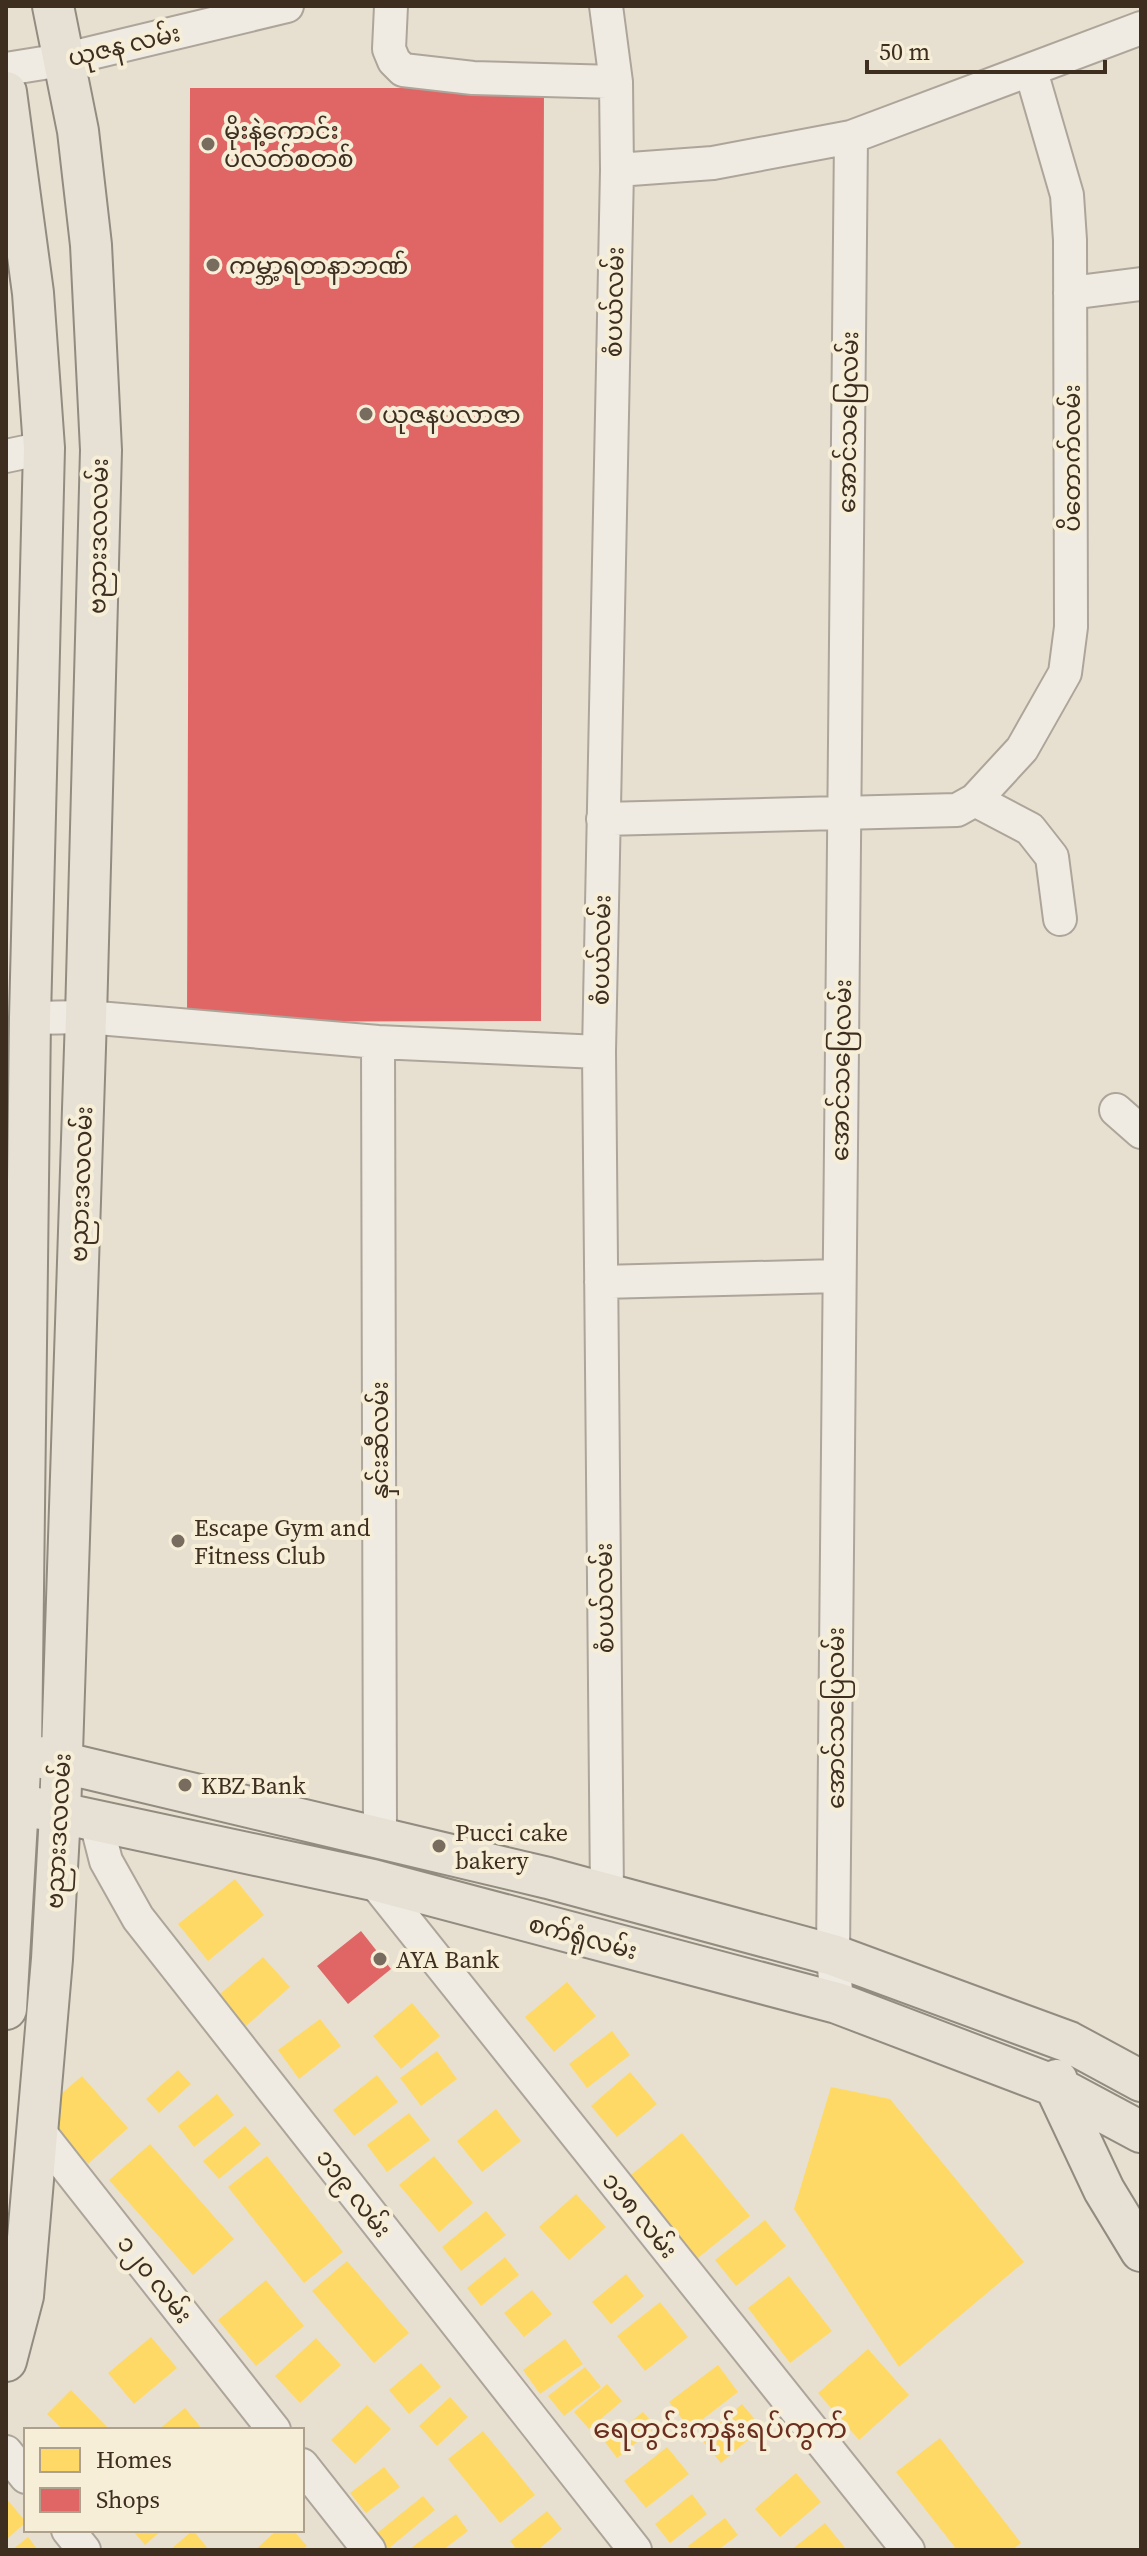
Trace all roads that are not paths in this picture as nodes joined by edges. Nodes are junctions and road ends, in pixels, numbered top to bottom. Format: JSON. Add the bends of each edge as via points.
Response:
{"nodes":[{"id":1,"x":53,"y":6,"type":"edge"},
{"id":2,"x":391,"y":6,"type":"edge"},
{"id":3,"x":606,"y":6,"type":"edge"},
{"id":4,"x":281,"y":7,"type":"edge"},
{"id":5,"x":1141,"y":28,"type":"edge"},
{"id":6,"x":62,"y":60,"type":"junction"},
{"id":7,"x":6,"y":69,"type":"edge"},
{"id":8,"x":1031,"y":71,"type":"junction"},
{"id":9,"x":616,"y":82,"type":"junction"},
{"id":10,"x":6,"y":92,"type":"edge"},
{"id":11,"x":851,"y":137,"type":"junction"},
{"id":12,"x":617,"y":170,"type":"junction"},
{"id":13,"x":13,"y":196,"type":"edge"},
{"id":14,"x":1141,"y":284,"type":"edge"},
{"id":15,"x":1070,"y":293,"type":"junction"},
{"id":16,"x":25,"y":452,"type":"edge"},
{"id":17,"x":966,"y":805,"type":"junction"},
{"id":18,"x":844,"y":814,"type":"junction"},
{"id":19,"x":603,"y":819,"type":"junction"},
{"id":20,"x":1060,"y":919,"type":"dead end"},
{"id":21,"x":86,"y":1017,"type":"junction"},
{"id":22,"x":30,"y":1018,"type":"junction"},
{"id":23,"x":378,"y":1042,"type":"junction"},
{"id":24,"x":599,"y":1052,"type":"junction"},
{"id":25,"x":1116,"y":1110,"type":"dead end"},
{"id":26,"x":1141,"y":1132,"type":"edge"},
{"id":27,"x":838,"y":1276,"type":"junction"},
{"id":28,"x":601,"y":1282,"type":"junction"},
{"id":29,"x":13,"y":1751,"type":"edge"},
{"id":30,"x":62,"y":1763,"type":"junction"},
{"id":31,"x":11,"y":1801,"type":"edge"},
{"id":32,"x":78,"y":1818,"type":"junction"},
{"id":33,"x":380,"y":1837,"type":"junction"},
{"id":34,"x":373,"y":1880,"type":"junction"},
{"id":35,"x":607,"y":1894,"type":"junction"},
{"id":36,"x":833,"y":1955,"type":"junction"},
{"id":37,"x":837,"y":2003,"type":"junction"},
{"id":38,"x":6,"y":2009,"type":"edge"},
{"id":39,"x":1069,"y":2042,"type":"junction"},
{"id":40,"x":1141,"y":2081,"type":"edge"},
{"id":41,"x":1055,"y":2086,"type":"junction"},
{"id":42,"x":37,"y":2129,"type":"junction"},
{"id":43,"x":1141,"y":2132,"type":"edge"},
{"id":44,"x":1141,"y":2251,"type":"edge"},
{"id":45,"x":14,"y":2295,"type":"edge"},
{"id":46,"x":6,"y":2361,"type":"edge"},
{"id":47,"x":272,"y":2428,"type":"edge"},
{"id":48,"x":6,"y":2452,"type":"edge"},
{"id":49,"x":304,"y":2468,"type":"edge"},
{"id":50,"x":24,"y":2474,"type":"edge"},
{"id":51,"x":70,"y":2532,"type":"edge"},
{"id":52,"x":84,"y":2550,"type":"edge"},
{"id":53,"x":369,"y":2550,"type":"edge"},
{"id":54,"x":635,"y":2550,"type":"edge"},
{"id":55,"x":908,"y":2550,"type":"edge"}],
"edges":[{"from":1,"to":6,"type":"main road","name":"ဗညားဒလလမ်း"},
{"from":2,"to":9,"type":"street","via":[[389,49],[403,70],[473,78]]},
{"from":3,"to":9,"type":"street","name":"စံပယ်လမ်း"},
{"from":4,"to":6,"type":"street","name":"ယုဇန လမ်း"},
{"from":5,"to":8,"type":"street"},
{"from":6,"to":7,"type":"street","name":"ယုဇန လမ်း"},
{"from":6,"to":21,"type":"main road","name":"ဗညားဒလလမ်း","via":[[78,131],[91,245],[101,450]]},
{"from":8,"to":11,"type":"street"},
{"from":8,"to":15,"type":"street","name":"ပိတောက်လမ်း","via":[[1067,195]]},
{"from":9,"to":12,"type":"street","name":"စံပယ်လမ်း"},
{"from":10,"to":13,"type":"main road","name":"ဗညားဒလလမ်း"},
{"from":11,"to":12,"type":"street","via":[[713,163]]},
{"from":11,"to":18,"type":"street","name":"အောင်သပြေလမ်း"},
{"from":12,"to":19,"type":"street","name":"စံပယ်လမ်း"},
{"from":13,"to":16,"type":"main road","name":"ဗညားဒလလမ်း","via":[[33,293]]},
{"from":14,"to":15,"type":"street"},
{"from":15,"to":17,"type":"street","name":"ပိတောက်လမ်း","via":[[1071,627],[1065,673],[1022,749]]},
{"from":16,"to":22,"type":"main road","name":"ဗညားဒလလမ်း"},
{"from":17,"to":18,"type":"street"},
{"from":17,"to":20,"type":"street","via":[[1030,829],[1052,857]]},
{"from":18,"to":19,"type":"street"},
{"from":18,"to":27,"type":"street","name":"အောင်သပြေလမ်း"},
{"from":19,"to":24,"type":"street","name":"စံပယ်လမ်း"},
{"from":21,"to":22,"type":"street"},
{"from":21,"to":23,"type":"street"},
{"from":21,"to":30,"type":"main road","name":"ဗညားဒလလမ်း"},
{"from":22,"to":29,"type":"main road","name":"ဗညားဒလလမ်း"},
{"from":23,"to":24,"type":"street"},
{"from":23,"to":33,"type":"street","name":"နှင်းဆီလမ်း"},
{"from":24,"to":28,"type":"street","name":"စံပယ်လမ်း"},
{"from":25,"to":26,"type":"street"},
{"from":27,"to":28,"type":"street"},
{"from":27,"to":36,"type":"street","name":"အောင်သပြေလမ်း"},
{"from":28,"to":35,"type":"street","name":"စံပယ်လမ်း"},
{"from":29,"to":30,"type":"main road","name":"စက်ရုံလမ်း"},
{"from":29,"to":31,"type":"main road","name":"ဗညားဒလလမ်း"},
{"from":30,"to":32,"type":"main road","name":"ဗညားဒလလမ်း"},
{"from":30,"to":33,"type":"main road","name":"စက်ရုံလမ်း"},
{"from":31,"to":32,"type":"main road","name":"စက်ရုံလမ်း"},
{"from":31,"to":38,"type":"main road","name":"ဗညားဒလလမ်း"},
{"from":32,"to":34,"type":"main road","name":"စက်ရုံလမ်း"},
{"from":32,"to":42,"type":"main road","name":"ဗညားဒလလမ်း","via":[[52,1959]]},
{"from":32,"to":54,"type":"street","name":"၁၁၉ လမ်း","via":[[138,1918]]},
{"from":33,"to":35,"type":"main road","name":"စက်ရုံလမ်း"},
{"from":34,"to":37,"type":"main road","name":"စက်ရုံလမ်း"},
{"from":34,"to":55,"type":"street","name":"၁၁၈ လမ်း"},
{"from":35,"to":36,"type":"main road","name":"စက်ရုံလမ်း"},
{"from":36,"to":37,"type":"street","name":"အောင်သပြေလမ်း"},
{"from":36,"to":39,"type":"main road","name":"စက်ရုံလမ်း"},
{"from":37,"to":41,"type":"main road","name":"စက်ရုံလမ်း"},
{"from":39,"to":40,"type":"main road","name":"စက်ရုံလမ်း"},
{"from":39,"to":41,"type":"main road"},
{"from":41,"to":43,"type":"main road","name":"စက်ရုံလမ်း"},
{"from":41,"to":44,"type":"main road","via":[[1104,2190]]},
{"from":42,"to":45,"type":"main road","name":"ဗညားဒလလမ်း"},
{"from":42,"to":47,"type":"street","name":"၁၂၀ လမ်း"},
{"from":45,"to":46,"type":"main road","name":"ဗညားဒလလမ်း"},
{"from":48,"to":50,"type":"street"},
{"from":49,"to":53,"type":"street"},
{"from":51,"to":52,"type":"street"}]}
